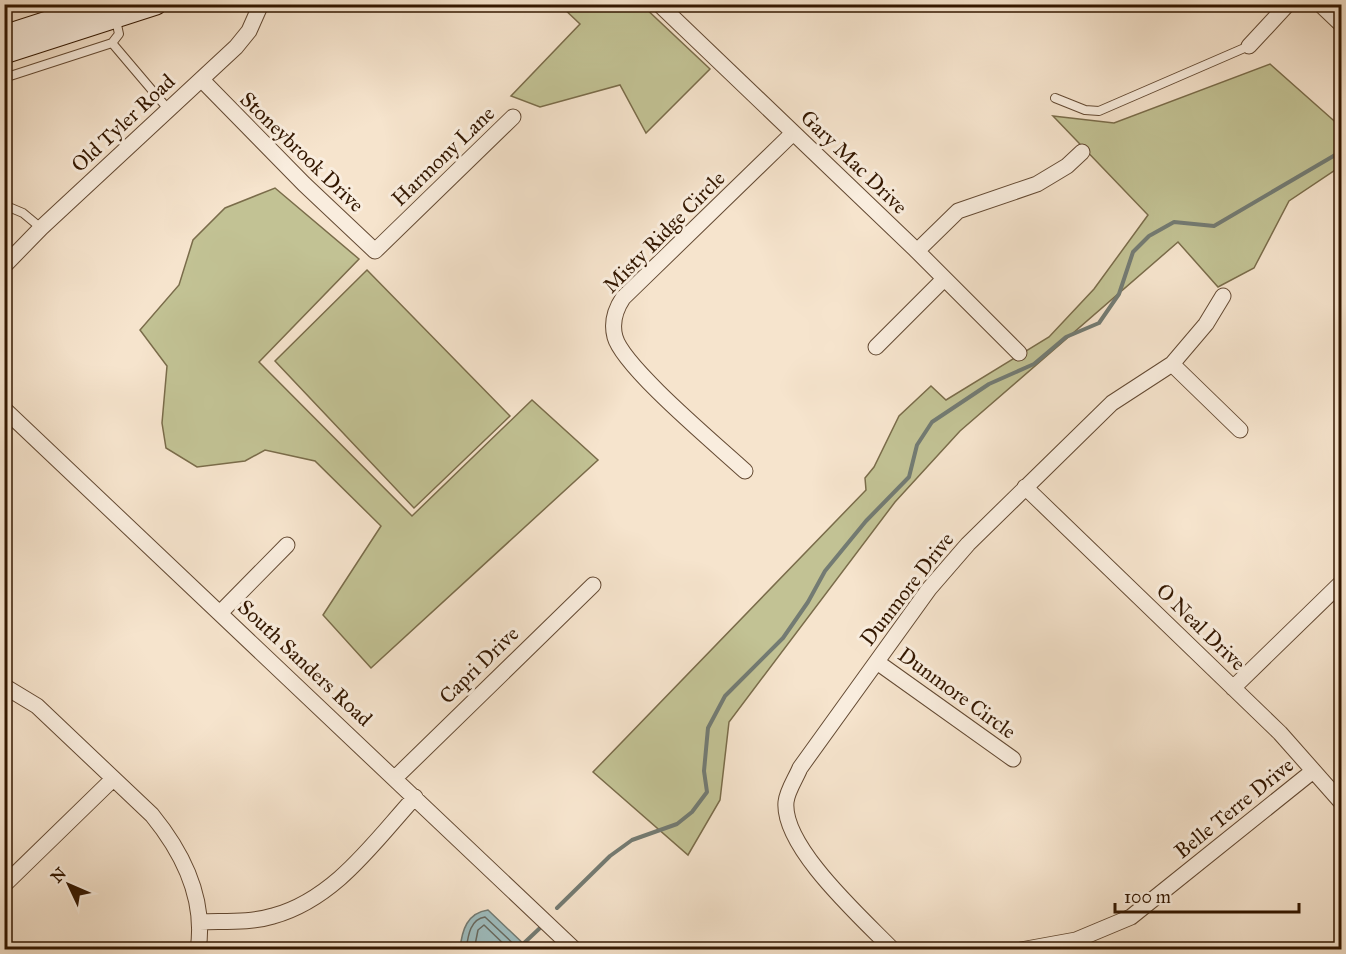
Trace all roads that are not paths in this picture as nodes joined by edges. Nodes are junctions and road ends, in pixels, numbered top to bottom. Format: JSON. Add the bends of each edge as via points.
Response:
{"nodes":[{"id":1,"x":156,"y":4,"type":"edge"},
{"id":2,"x":261,"y":4,"type":"edge"},
{"id":3,"x":658,"y":4,"type":"edge"},
{"id":4,"x":1288,"y":4,"type":"edge"},
{"id":5,"x":1320,"y":4,"type":"edge"},
{"id":6,"x":109,"y":11,"type":"edge"},
{"id":7,"x":1341,"y":25,"type":"edge"},
{"id":8,"x":4,"y":36,"type":"edge"},
{"id":9,"x":112,"y":44,"type":"junction"},
{"id":10,"x":1249,"y":46,"type":"joint"},
{"id":11,"x":4,"y":53,"type":"edge"},
{"id":12,"x":4,"y":78,"type":"edge"},
{"id":13,"x":202,"y":80,"type":"junction"},
{"id":14,"x":1055,"y":98,"type":"dead end"},
{"id":15,"x":168,"y":109,"type":"junction"},
{"id":16,"x":513,"y":117,"type":"dead end"},
{"id":17,"x":793,"y":133,"type":"junction"},
{"id":18,"x":1082,"y":152,"type":"dead end"},
{"id":19,"x":4,"y":205,"type":"edge"},
{"id":20,"x":41,"y":228,"type":"junction"},
{"id":21,"x":375,"y":251,"type":"joint"},
{"id":22,"x":917,"y":251,"type":"junction"},
{"id":23,"x":4,"y":266,"type":"edge"},
{"id":24,"x":944,"y":279,"type":"junction"},
{"id":25,"x":1223,"y":296,"type":"dead end"},
{"id":26,"x":876,"y":347,"type":"dead end"},
{"id":27,"x":1019,"y":353,"type":"dead end"},
{"id":28,"x":1172,"y":364,"type":"junction"},
{"id":29,"x":4,"y":409,"type":"edge"},
{"id":30,"x":1240,"y":430,"type":"dead end"},
{"id":31,"x":746,"y":471,"type":"dead end"},
{"id":32,"x":1025,"y":487,"type":"junction"},
{"id":33,"x":287,"y":545,"type":"dead end"},
{"id":34,"x":1341,"y":582,"type":"edge"},
{"id":35,"x":593,"y":585,"type":"dead end"},
{"id":36,"x":220,"y":613,"type":"junction"},
{"id":37,"x":877,"y":662,"type":"junction"},
{"id":38,"x":4,"y":686,"type":"edge"},
{"id":39,"x":1233,"y":688,"type":"junction"},
{"id":40,"x":1012,"y":759,"type":"dead end"},
{"id":41,"x":1313,"y":771,"type":"junction"},
{"id":42,"x":395,"y":778,"type":"junction"},
{"id":43,"x":113,"y":779,"type":"junction"},
{"id":44,"x":415,"y":797,"type":"junction"},
{"id":45,"x":1341,"y":803,"type":"edge"},
{"id":46,"x":4,"y":885,"type":"edge"},
{"id":47,"x":200,"y":922,"type":"junction"},
{"id":48,"x":198,"y":950,"type":"edge"},
{"id":49,"x":575,"y":950,"type":"edge"},
{"id":50,"x":894,"y":950,"type":"edge"},
{"id":51,"x":1021,"y":950,"type":"edge"}],
"edges":[{"from":1,"to":6,"type":"street"},
{"from":2,"to":13,"type":"street","name":"Old Tyler Road","via":[[249,31]]},
{"from":3,"to":17,"type":"street","name":"Gary Mac Drive"},
{"from":4,"to":10,"type":"street"},
{"from":5,"to":7,"type":"street"},
{"from":6,"to":8,"type":"street"},
{"from":6,"to":9,"type":"lane","via":[[119,33]]},
{"from":6,"to":11,"type":"street"},
{"from":9,"to":12,"type":"lane"},
{"from":9,"to":15,"type":"lane"},
{"from":10,"to":14,"type":"lane","via":[[1099,111],[1085,110]]},
{"from":13,"to":15,"type":"street","name":"Old Tyler Road"},
{"from":13,"to":21,"type":"street","name":"Stoneybrook Drive"},
{"from":15,"to":20,"type":"street","name":"Old Tyler Road"},
{"from":16,"to":21,"type":"street","name":"Harmony Lane"},
{"from":17,"to":22,"type":"street","name":"Gary Mac Drive"},
{"from":17,"to":31,"type":"street","name":"Misty Ridge Circle","via":[[623,297],[615,310],[615,337],[633,366]]},
{"from":18,"to":22,"type":"street","via":[[1037,184],[958,210]]},
{"from":19,"to":20,"type":"lane","via":[[23,213]]},
{"from":20,"to":23,"type":"street","name":"Old Tyler Road"},
{"from":22,"to":24,"type":"street","name":"Gary Mac Drive"},
{"from":24,"to":26,"type":"street"},
{"from":24,"to":27,"type":"street","name":"Gary Mac Drive"},
{"from":25,"to":28,"type":"street","name":"Dunmore Drive","via":[[1206,324]]},
{"from":28,"to":30,"type":"street"},
{"from":28,"to":32,"type":"street","name":"Dunmore Drive","via":[[1112,403]]},
{"from":29,"to":36,"type":"street","name":"South Sanders Road"},
{"from":32,"to":37,"type":"street","name":"Dunmore Drive","via":[[935,582]]},
{"from":32,"to":39,"type":"street","name":"O Neal Drive"},
{"from":33,"to":36,"type":"street"},
{"from":34,"to":39,"type":"street"},
{"from":35,"to":42,"type":"street","name":"Capri Drive"},
{"from":36,"to":42,"type":"street","name":"South Sanders Road"},
{"from":37,"to":40,"type":"street","name":"Dunmore Circle"},
{"from":37,"to":50,"type":"street","name":"Dunmore Drive","via":[[800,768],[786,801],[789,826],[800,850]]},
{"from":38,"to":43,"type":"street","via":[[37,706]]},
{"from":39,"to":41,"type":"street","name":"O Neal Drive"},
{"from":41,"to":45,"type":"street","name":"O Neal Drive"},
{"from":41,"to":51,"type":"street","name":"Belle Terre Drive","via":[[1131,917],[1076,940]]},
{"from":42,"to":44,"type":"street","name":"South Sanders Road"},
{"from":43,"to":46,"type":"street"},
{"from":43,"to":47,"type":"street","via":[[152,815],[177,848],[189,876]]},
{"from":44,"to":47,"type":"street","via":[[338,881],[318,896],[273,916]]},
{"from":44,"to":49,"type":"street","name":"South Sanders Road"},
{"from":47,"to":48,"type":"street"}]}
